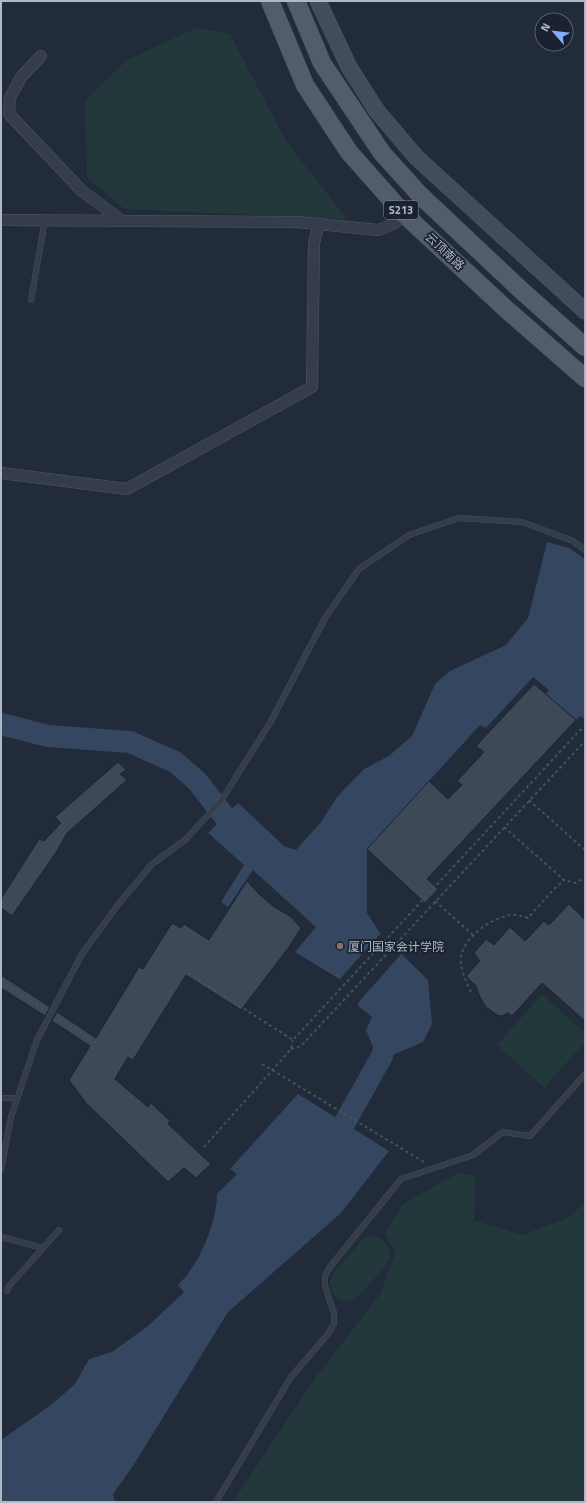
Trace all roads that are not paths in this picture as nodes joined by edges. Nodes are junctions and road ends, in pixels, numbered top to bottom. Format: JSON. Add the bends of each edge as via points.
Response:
{"nodes":[{"id":1,"x":270,"y":1,"type":"edge"},
{"id":2,"x":296,"y":1,"type":"edge"},
{"id":3,"x":318,"y":1,"type":"edge"},
{"id":4,"x":41,"y":56,"type":"dead end"},
{"id":5,"x":403,"y":213,"type":"junction"},
{"id":6,"x":1,"y":220,"type":"edge"},
{"id":7,"x":45,"y":220,"type":"junction"},
{"id":8,"x":121,"y":220,"type":"junction"},
{"id":9,"x":319,"y":224,"type":"junction"},
{"id":10,"x":522,"y":291,"type":"junction"},
{"id":11,"x":31,"y":300,"type":"dead end"},
{"id":12,"x":506,"y":308,"type":"junction"},
{"id":13,"x":585,"y":311,"type":"edge"},
{"id":14,"x":585,"y":347,"type":"edge"},
{"id":15,"x":585,"y":378,"type":"edge"},
{"id":16,"x":1,"y":473,"type":"edge"},
{"id":17,"x":585,"y":550,"type":"edge"},
{"id":18,"x":585,"y":1074,"type":"edge"},
{"id":19,"x":1,"y":1098,"type":"edge"},
{"id":20,"x":17,"y":1098,"type":"junction"},
{"id":21,"x":2,"y":1158,"type":"edge"},
{"id":22,"x":1,"y":1170,"type":"edge"},
{"id":23,"x":59,"y":1230,"type":"dead end"},
{"id":24,"x":1,"y":1237,"type":"edge"},
{"id":25,"x":43,"y":1248,"type":"junction"},
{"id":26,"x":7,"y":1292,"type":"dead end"},
{"id":27,"x":216,"y":1502,"type":"edge"}],
"edges":[{"from":1,"to":5,"type":"main road","name":"云顶南路","number":"S213","via":[[305,85],[349,152]]},
{"from":2,"to":10,"type":"main road","name":"云顶南路","number":"S213","via":[[322,63],[382,153],[420,194]]},
{"from":3,"to":13,"type":"street","via":[[349,66],[377,111],[416,158]]},
{"from":4,"to":8,"type":"street","via":[[21,77],[10,98],[9,114],[82,191]]},
{"from":5,"to":9,"type":"street","via":[[394,224],[378,230]]},
{"from":5,"to":12,"type":"main road","name":"云顶南路","number":"S213"},
{"from":6,"to":7,"type":"street"},
{"from":7,"to":8,"type":"street"},
{"from":7,"to":11,"type":"lane"},
{"from":8,"to":9,"type":"street"},
{"from":9,"to":16,"type":"street","via":[[314,243],[312,388],[127,489]]},
{"from":10,"to":12,"type":"main road"},
{"from":10,"to":14,"type":"main road","name":"云顶南路","number":"S213"},
{"from":12,"to":15,"type":"main road","name":"云顶南路","number":"S213"},
{"from":17,"to":20,"type":"lane","via":[[572,541],[522,522],[459,518],[409,535],[359,570],[325,618],[270,723],[221,801],[185,840],[152,864],[82,954],[37,1040]]},
{"from":18,"to":27,"type":"lane","via":[[530,1136],[503,1132],[473,1155],[401,1179],[330,1267],[325,1276],[325,1286],[334,1313],[334,1324],[291,1377]]},
{"from":19,"to":20,"type":"lane"},
{"from":20,"to":21,"type":"lane"},
{"from":21,"to":22,"type":"lane"},
{"from":23,"to":25,"type":"lane"},
{"from":24,"to":25,"type":"lane"},
{"from":25,"to":26,"type":"lane","via":[[9,1286]]}]}
